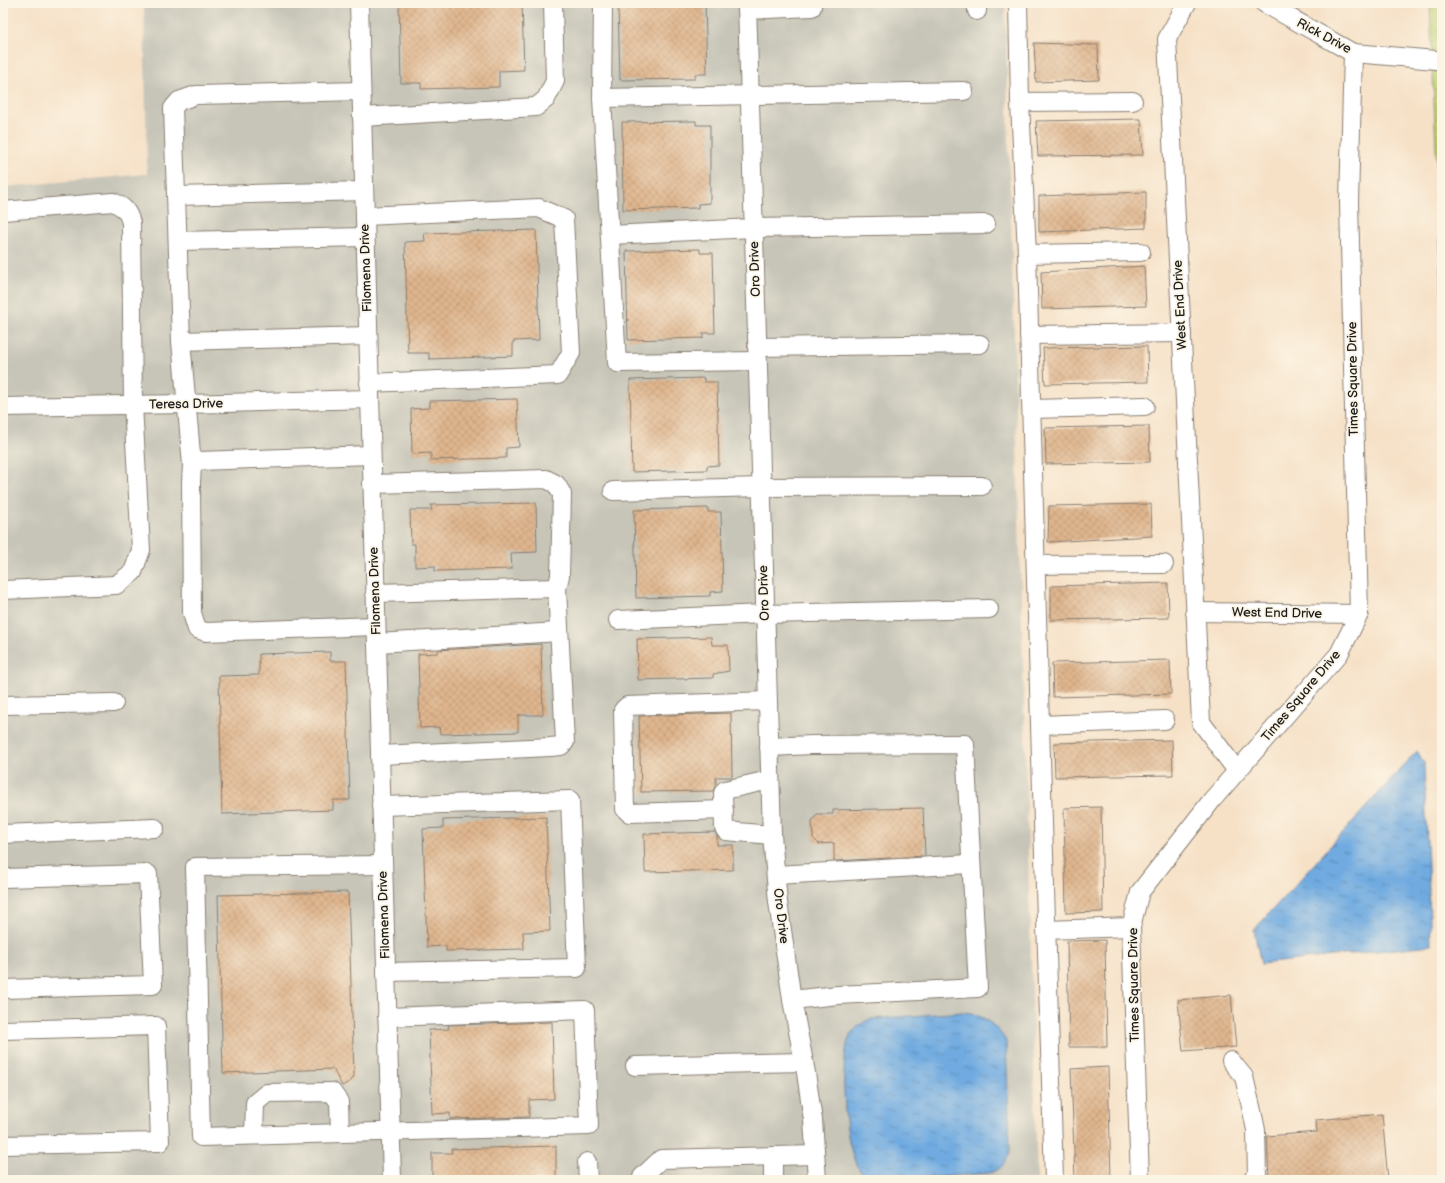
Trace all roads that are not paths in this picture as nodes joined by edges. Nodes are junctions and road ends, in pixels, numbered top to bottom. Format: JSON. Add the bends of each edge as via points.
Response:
{"nodes":[{"id":1,"x":358,"y":3,"type":"edge"},
{"id":2,"x":553,"y":3,"type":"edge"},
{"id":3,"x":603,"y":3,"type":"edge"},
{"id":4,"x":1018,"y":3,"type":"edge"},
{"id":5,"x":1187,"y":3,"type":"edge"},
{"id":6,"x":1264,"y":3,"type":"edge"},
{"id":7,"x":747,"y":6,"type":"edge"},
{"id":8,"x":812,"y":7,"type":"dead end"},
{"id":9,"x":1353,"y":53,"type":"junction"},
{"id":10,"x":1436,"y":60,"type":"dead end"},
{"id":11,"x":361,"y":91,"type":"junction"},
{"id":12,"x":964,"y":91,"type":"dead end"},
{"id":13,"x":750,"y":94,"type":"junction"},
{"id":14,"x":602,"y":98,"type":"junction"},
{"id":15,"x":1133,"y":101,"type":"dead end"},
{"id":16,"x":1020,"y":102,"type":"junction"},
{"id":17,"x":362,"y":117,"type":"junction"},
{"id":18,"x":364,"y":190,"type":"junction"},
{"id":19,"x":177,"y":196,"type":"junction"},
{"id":20,"x":3,"y":210,"type":"edge"},
{"id":21,"x":365,"y":216,"type":"junction"},
{"id":22,"x":986,"y":224,"type":"dead end"},
{"id":23,"x":754,"y":228,"type":"junction"},
{"id":24,"x":610,"y":235,"type":"junction"},
{"id":25,"x":365,"y":236,"type":"junction"},
{"id":26,"x":178,"y":242,"type":"junction"},
{"id":27,"x":1141,"y":252,"type":"dead end"},
{"id":28,"x":1027,"y":254,"type":"junction"},
{"id":29,"x":1182,"y":333,"type":"junction"},
{"id":30,"x":1030,"y":335,"type":"junction"},
{"id":31,"x":368,"y":336,"type":"junction"},
{"id":32,"x":181,"y":341,"type":"junction"},
{"id":33,"x":980,"y":344,"type":"dead end"},
{"id":34,"x":757,"y":354,"type":"junction"},
{"id":35,"x":369,"y":391,"type":"junction"},
{"id":36,"x":186,"y":404,"type":"junction"},
{"id":37,"x":133,"y":405,"type":"junction"},
{"id":38,"x":3,"y":406,"type":"edge"},
{"id":39,"x":1145,"y":406,"type":"dead end"},
{"id":40,"x":1032,"y":409,"type":"junction"},
{"id":41,"x":371,"y":455,"type":"junction"},
{"id":42,"x":192,"y":465,"type":"junction"},
{"id":43,"x":372,"y":484,"type":"junction"},
{"id":44,"x":982,"y":486,"type":"dead end"},
{"id":45,"x":761,"y":487,"type":"junction"},
{"id":46,"x":613,"y":491,"type":"dead end"},
{"id":47,"x":1164,"y":564,"type":"dead end"},
{"id":48,"x":1036,"y":565,"type":"junction"},
{"id":49,"x":557,"y":588,"type":"junction"},
{"id":50,"x":3,"y":590,"type":"edge"},
{"id":51,"x":375,"y":593,"type":"junction"},
{"id":52,"x":989,"y":609,"type":"dead end"},
{"id":53,"x":1195,"y":612,"type":"junction"},
{"id":54,"x":765,"y":614,"type":"junction"},
{"id":55,"x":1359,"y":614,"type":"junction"},
{"id":56,"x":618,"y":620,"type":"dead end"},
{"id":57,"x":559,"y":632,"type":"junction"},
{"id":58,"x":376,"y":634,"type":"junction"},
{"id":59,"x":767,"y":701,"type":"junction"},
{"id":60,"x":114,"y":703,"type":"dead end"},
{"id":61,"x":3,"y":705,"type":"edge"},
{"id":62,"x":1165,"y":720,"type":"dead end"},
{"id":63,"x":1040,"y":725,"type":"junction"},
{"id":64,"x":769,"y":747,"type":"junction"},
{"id":65,"x":380,"y":754,"type":"junction"},
{"id":66,"x":1237,"y":771,"type":"junction"},
{"id":67,"x":769,"y":780,"type":"junction"},
{"id":68,"x":381,"y":806,"type":"junction"},
{"id":69,"x":724,"y":810,"type":"junction"},
{"id":70,"x":154,"y":828,"type":"dead end"},
{"id":71,"x":3,"y":834,"type":"edge"},
{"id":72,"x":772,"y":835,"type":"junction"},
{"id":73,"x":970,"y":864,"type":"junction"},
{"id":74,"x":383,"y":865,"type":"junction"},
{"id":75,"x":776,"y":875,"type":"junction"},
{"id":76,"x":3,"y":878,"type":"edge"},
{"id":77,"x":1130,"y":927,"type":"junction"},
{"id":78,"x":1046,"y":930,"type":"junction"},
{"id":79,"x":386,"y":972,"type":"junction"},
{"id":80,"x":3,"y":989,"type":"edge"},
{"id":81,"x":792,"y":1000,"type":"junction"},
{"id":82,"x":387,"y":1017,"type":"junction"},
{"id":83,"x":3,"y":1030,"type":"edge"},
{"id":84,"x":1231,"y":1061,"type":"dead end"},
{"id":85,"x":804,"y":1062,"type":"junction"},
{"id":86,"x":635,"y":1066,"type":"dead end"},
{"id":87,"x":390,"y":1132,"type":"junction"},
{"id":88,"x":340,"y":1133,"type":"junction"},
{"id":89,"x":254,"y":1135,"type":"junction"},
{"id":90,"x":3,"y":1145,"type":"edge"},
{"id":91,"x":815,"y":1155,"type":"junction"},
{"id":92,"x":773,"y":1156,"type":"junction"},
{"id":93,"x":587,"y":1162,"type":"dead end"},
{"id":94,"x":642,"y":1177,"type":"dead end"},
{"id":95,"x":392,"y":1180,"type":"edge"},
{"id":96,"x":588,"y":1180,"type":"edge"},
{"id":97,"x":774,"y":1180,"type":"edge"},
{"id":98,"x":817,"y":1180,"type":"edge"},
{"id":99,"x":1054,"y":1180,"type":"edge"},
{"id":100,"x":1140,"y":1180,"type":"edge"},
{"id":101,"x":1252,"y":1180,"type":"edge"}],
"edges":[{"from":1,"to":11,"type":"street","name":"Filomena Drive"},
{"from":2,"to":17,"type":"street","via":[[555,81],[546,99],[536,107]]},
{"from":3,"to":14,"type":"street"},
{"from":4,"to":16,"type":"street"},
{"from":5,"to":29,"type":"street","name":"West End Drive","via":[[1167,39]]},
{"from":6,"to":9,"type":"street","name":"Rick Drive"},
{"from":7,"to":8,"type":"street"},
{"from":7,"to":13,"type":"street","name":"Oro Drive"},
{"from":9,"to":10,"type":"street","name":"Rick Drive"},
{"from":9,"to":55,"type":"street","name":"Times Square Drive","via":[[1349,202]]},
{"from":11,"to":17,"type":"street","name":"Filomena Drive"},
{"from":11,"to":19,"type":"street","via":[[196,95],[179,101],[173,108]]},
{"from":12,"to":13,"type":"street"},
{"from":13,"to":14,"type":"street"},
{"from":13,"to":23,"type":"street","name":"Oro Drive"},
{"from":14,"to":24,"type":"street"},
{"from":15,"to":16,"type":"street"},
{"from":16,"to":28,"type":"street"},
{"from":17,"to":18,"type":"street","name":"Filomena Drive"},
{"from":18,"to":19,"type":"street"},
{"from":18,"to":21,"type":"street","name":"Filomena Drive"},
{"from":19,"to":26,"type":"street"},
{"from":20,"to":37,"type":"street","via":[[113,202],[128,212],[131,223]]},
{"from":21,"to":25,"type":"street","name":"Filomena Drive"},
{"from":21,"to":35,"type":"street","name":"Teresa Drive","via":[[539,208],[564,219],[571,353],[558,375]]},
{"from":22,"to":23,"type":"street"},
{"from":23,"to":24,"type":"street"},
{"from":23,"to":34,"type":"street","name":"Oro Drive"},
{"from":24,"to":34,"type":"street","via":[[617,363]]},
{"from":25,"to":26,"type":"street"},
{"from":25,"to":31,"type":"street","name":"Filomena Drive"},
{"from":26,"to":32,"type":"street"},
{"from":27,"to":28,"type":"street"},
{"from":28,"to":30,"type":"street"},
{"from":29,"to":30,"type":"street"},
{"from":29,"to":53,"type":"street","name":"West End Drive"},
{"from":30,"to":40,"type":"street"},
{"from":31,"to":32,"type":"street"},
{"from":31,"to":35,"type":"street","name":"Filomena Drive"},
{"from":32,"to":36,"type":"street"},
{"from":33,"to":34,"type":"street"},
{"from":34,"to":45,"type":"street","name":"Oro Drive"},
{"from":35,"to":36,"type":"street","name":"Teresa Drive"},
{"from":35,"to":41,"type":"street","name":"Filomena Drive"},
{"from":36,"to":37,"type":"street","name":"Teresa Drive"},
{"from":36,"to":42,"type":"street"},
{"from":37,"to":38,"type":"street","name":"Teresa Drive"},
{"from":37,"to":50,"type":"street","via":[[141,550],[133,572],[116,585]]},
{"from":39,"to":40,"type":"street"},
{"from":40,"to":48,"type":"street"},
{"from":41,"to":42,"type":"street","via":[[199,461]]},
{"from":41,"to":43,"type":"street","name":"Filomena Drive"},
{"from":42,"to":58,"type":"street","via":[[192,613],[197,629],[206,632]]},
{"from":43,"to":49,"type":"street","via":[[534,479],[546,479],[556,484],[562,494],[560,576]]},
{"from":43,"to":51,"type":"street","name":"Filomena Drive"},
{"from":44,"to":45,"type":"street"},
{"from":45,"to":46,"type":"street"},
{"from":45,"to":54,"type":"street","name":"Oro Drive"},
{"from":47,"to":48,"type":"street"},
{"from":48,"to":63,"type":"street"},
{"from":49,"to":51,"type":"street"},
{"from":49,"to":57,"type":"street"},
{"from":51,"to":58,"type":"street","name":"Filomena Drive"},
{"from":52,"to":54,"type":"street"},
{"from":53,"to":55,"type":"street","name":"West End Drive"},
{"from":53,"to":66,"type":"street","name":"West End Drive","via":[[1201,722]]},
{"from":54,"to":56,"type":"street"},
{"from":54,"to":59,"type":"street","name":"Oro Drive"},
{"from":55,"to":66,"type":"street","name":"Times Square Drive","via":[[1339,654]]},
{"from":57,"to":58,"type":"street"},
{"from":57,"to":65,"type":"street","via":[[566,737],[561,746]]},
{"from":58,"to":65,"type":"street","name":"Filomena Drive"},
{"from":59,"to":64,"type":"street","name":"Oro Drive"},
{"from":59,"to":69,"type":"street","via":[[627,706],[623,710],[625,810],[629,813]]},
{"from":60,"to":61,"type":"street"},
{"from":62,"to":63,"type":"street"},
{"from":63,"to":78,"type":"street"},
{"from":64,"to":67,"type":"street","name":"Oro Drive"},
{"from":64,"to":73,"type":"street","via":[[965,744]]},
{"from":65,"to":68,"type":"street","name":"Filomena Drive"},
{"from":66,"to":77,"type":"street","name":"Times Square Drive","via":[[1140,892]]},
{"from":67,"to":69,"type":"street","via":[[725,790]]},
{"from":67,"to":72,"type":"street","name":"Oro Drive"},
{"from":68,"to":74,"type":"street","name":"Filomena Drive"},
{"from":68,"to":79,"type":"street","via":[[570,800],[577,968]]},
{"from":69,"to":72,"type":"street","via":[[726,831]]},
{"from":70,"to":71,"type":"street"},
{"from":72,"to":75,"type":"street","name":"Oro Drive"},
{"from":73,"to":75,"type":"street"},
{"from":73,"to":81,"type":"street","via":[[978,988],[838,995]]},
{"from":74,"to":79,"type":"street","name":"Filomena Drive"},
{"from":74,"to":89,"type":"street","via":[[195,868],[201,1137]]},
{"from":75,"to":81,"type":"street","name":"Oro Drive"},
{"from":76,"to":80,"type":"street","via":[[148,874],[153,985]]},
{"from":77,"to":78,"type":"street"},
{"from":77,"to":100,"type":"street","name":"Times Square Drive"},
{"from":78,"to":99,"type":"street"},
{"from":79,"to":82,"type":"street","name":"Filomena Drive"},
{"from":81,"to":85,"type":"street","name":"Oro Drive"},
{"from":82,"to":87,"type":"street","name":"Filomena Drive"},
{"from":82,"to":87,"type":"street","via":[[585,1010],[589,1126]]},
{"from":83,"to":90,"type":"street","via":[[156,1026],[160,1142]]},
{"from":84,"to":101,"type":"street","via":[[1244,1077],[1256,1130],[1257,1176]]},
{"from":85,"to":86,"type":"street"},
{"from":85,"to":91,"type":"street","name":"Oro Drive"},
{"from":87,"to":88,"type":"street"},
{"from":87,"to":95,"type":"street","name":"Filomena Drive"},
{"from":88,"to":89,"type":"street"},
{"from":88,"to":89,"type":"street","via":[[339,1102],[332,1092],[267,1093],[255,1102]]},
{"from":91,"to":92,"type":"street"},
{"from":91,"to":98,"type":"street","name":"Oro Drive"},
{"from":92,"to":94,"type":"street","via":[[661,1159]]},
{"from":92,"to":97,"type":"street"},
{"from":93,"to":96,"type":"street"}]}
